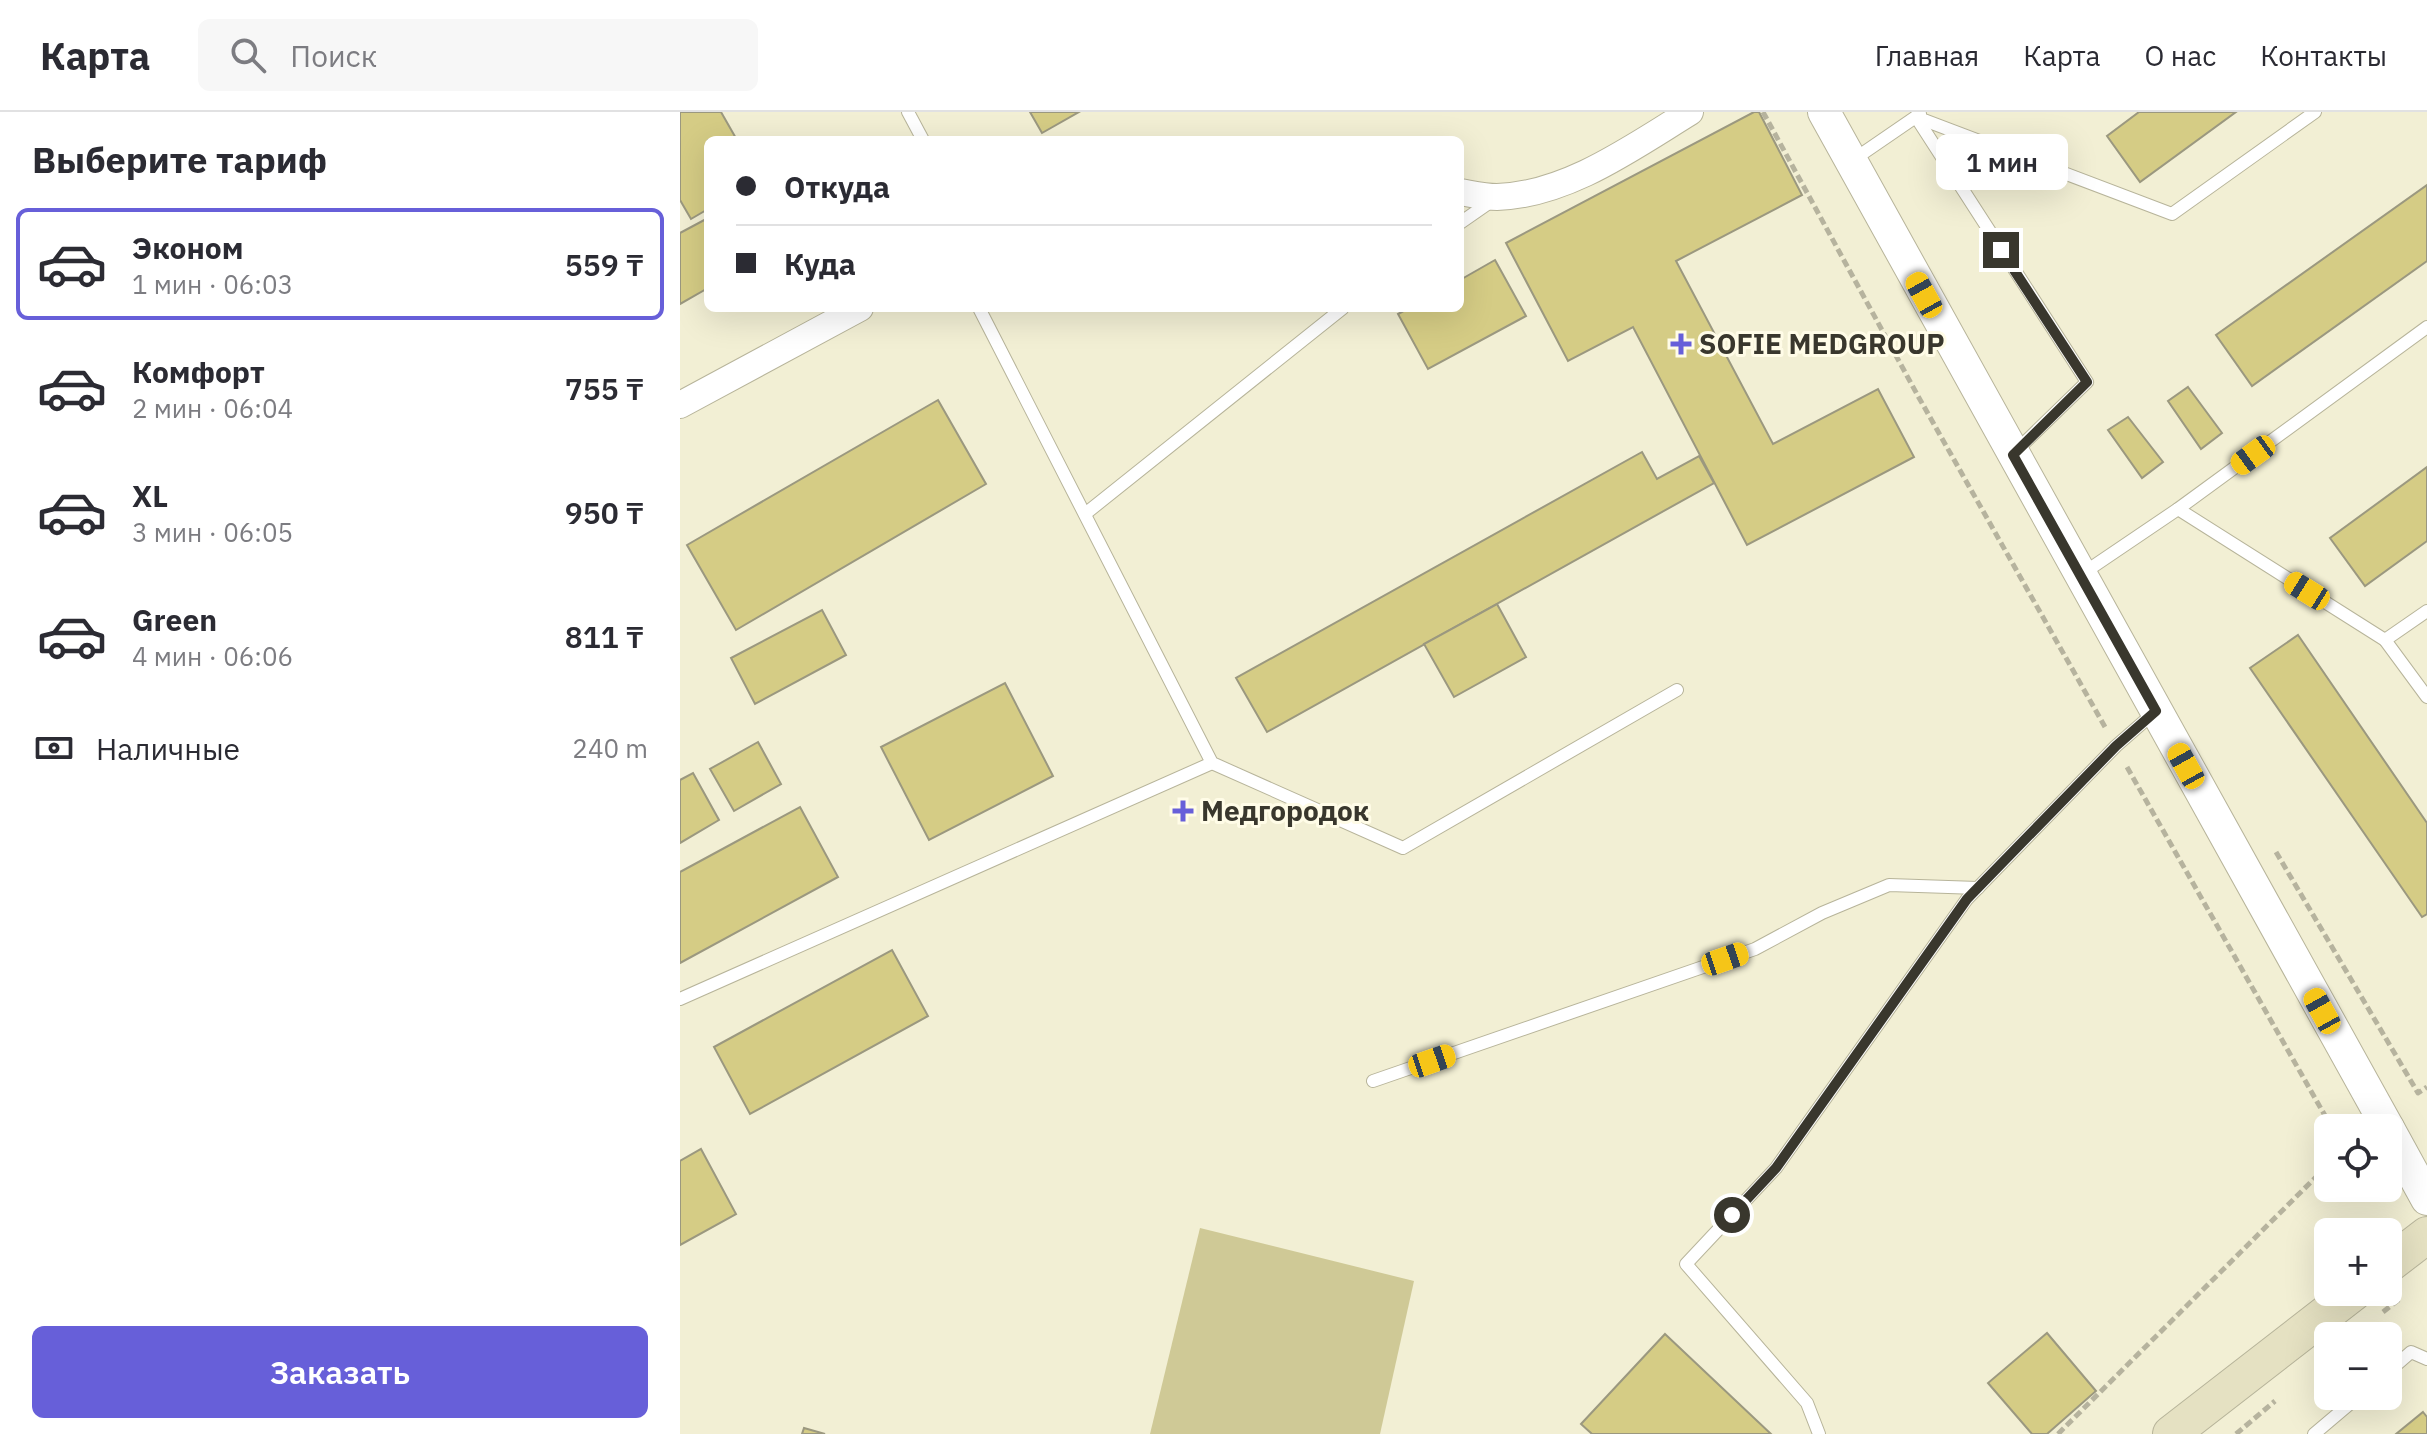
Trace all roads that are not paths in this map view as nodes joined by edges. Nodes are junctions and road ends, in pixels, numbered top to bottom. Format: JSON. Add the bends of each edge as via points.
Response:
{"nodes":[{"id":1,"x":908,"y":112,"type":"edge"},
{"id":2,"x":1690,"y":112,"type":"edge"},
{"id":3,"x":1824,"y":112,"type":"edge"},
{"id":4,"x":2315,"y":112,"type":"edge"},
{"id":5,"x":1920,"y":115,"type":"edge"},
{"id":6,"x":921,"y":136,"type":"edge"},
{"id":7,"x":1851,"y":162,"type":"junction"},
{"id":8,"x":1464,"y":193,"type":"edge"},
{"id":9,"x":1497,"y":197,"type":"junction"},
{"id":10,"x":1464,"y":220,"type":"edge"},
{"id":11,"x":853,"y":312,"type":"edge"},
{"id":12,"x":981,"y":312,"type":"edge"},
{"id":13,"x":1338,"y":312,"type":"edge"},
{"id":14,"x":2427,"y":327,"type":"edge"},
{"id":15,"x":680,"y":405,"type":"edge"},
{"id":16,"x":2013,"y":455,"type":"junction"},
{"id":17,"x":2178,"y":509,"type":"junction"},
{"id":18,"x":1085,"y":514,"type":"junction"},
{"id":19,"x":2080,"y":575,"type":"junction"},
{"id":20,"x":2427,"y":611,"type":"edge"},
{"id":21,"x":2385,"y":640,"type":"junction"},
{"id":22,"x":1677,"y":690,"type":"dead end"},
{"id":23,"x":2427,"y":697,"type":"edge"},
{"id":24,"x":2156,"y":711,"type":"junction"},
{"id":25,"x":1212,"y":763,"type":"junction"},
{"id":26,"x":1978,"y":888,"type":"junction"},
{"id":27,"x":680,"y":999,"type":"edge"},
{"id":28,"x":1373,"y":1081,"type":"dead end"},
{"id":29,"x":2380,"y":1114,"type":"edge"},
{"id":30,"x":2402,"y":1153,"type":"edge"},
{"id":31,"x":2427,"y":1199,"type":"edge"},
{"id":32,"x":2427,"y":1235,"type":"edge"},
{"id":33,"x":2402,"y":1272,"type":"edge"},
{"id":34,"x":2363,"y":1306,"type":"edge"},
{"id":35,"x":2427,"y":1359,"type":"edge"},
{"id":36,"x":2402,"y":1360,"type":"edge"},
{"id":37,"x":2342,"y":1410,"type":"edge"},
{"id":38,"x":1819,"y":1434,"type":"edge"},
{"id":39,"x":2171,"y":1434,"type":"edge"},
{"id":40,"x":2314,"y":1434,"type":"edge"}],
"edges":[{"from":1,"to":6,"type":"lane"},
{"from":2,"to":9,"type":"street","via":[[1609,162],[1553,187]]},
{"from":3,"to":7,"type":"street"},
{"from":4,"to":5,"type":"lane","via":[[2172,214]]},
{"from":5,"to":7,"type":"lane"},
{"from":5,"to":16,"type":"lane","via":[[2087,382]]},
{"from":7,"to":16,"type":"street"},
{"from":8,"to":9,"type":"street"},
{"from":9,"to":10,"type":"lane"},
{"from":11,"to":15,"type":"street"},
{"from":12,"to":18,"type":"lane"},
{"from":13,"to":18,"type":"lane"},
{"from":14,"to":17,"type":"lane"},
{"from":16,"to":19,"type":"street"},
{"from":17,"to":19,"type":"lane"},
{"from":17,"to":21,"type":"lane"},
{"from":18,"to":25,"type":"lane"},
{"from":19,"to":24,"type":"street"},
{"from":20,"to":21,"type":"lane"},
{"from":21,"to":23,"type":"lane"},
{"from":22,"to":25,"type":"lane","via":[[1403,848]]},
{"from":24,"to":26,"type":"lane"},
{"from":24,"to":29,"type":"street"},
{"from":25,"to":27,"type":"lane"},
{"from":26,"to":28,"type":"lane","via":[[1889,885],[1755,949]]},
{"from":26,"to":38,"type":"lane","via":[[1776,1168],[1686,1264],[1807,1403]]},
{"from":30,"to":31,"type":"street"},
{"from":32,"to":33,"type":"main road"},
{"from":34,"to":39,"type":"main road"},
{"from":35,"to":36,"type":"lane","via":[[2411,1352]]},
{"from":37,"to":40,"type":"lane"}]}
